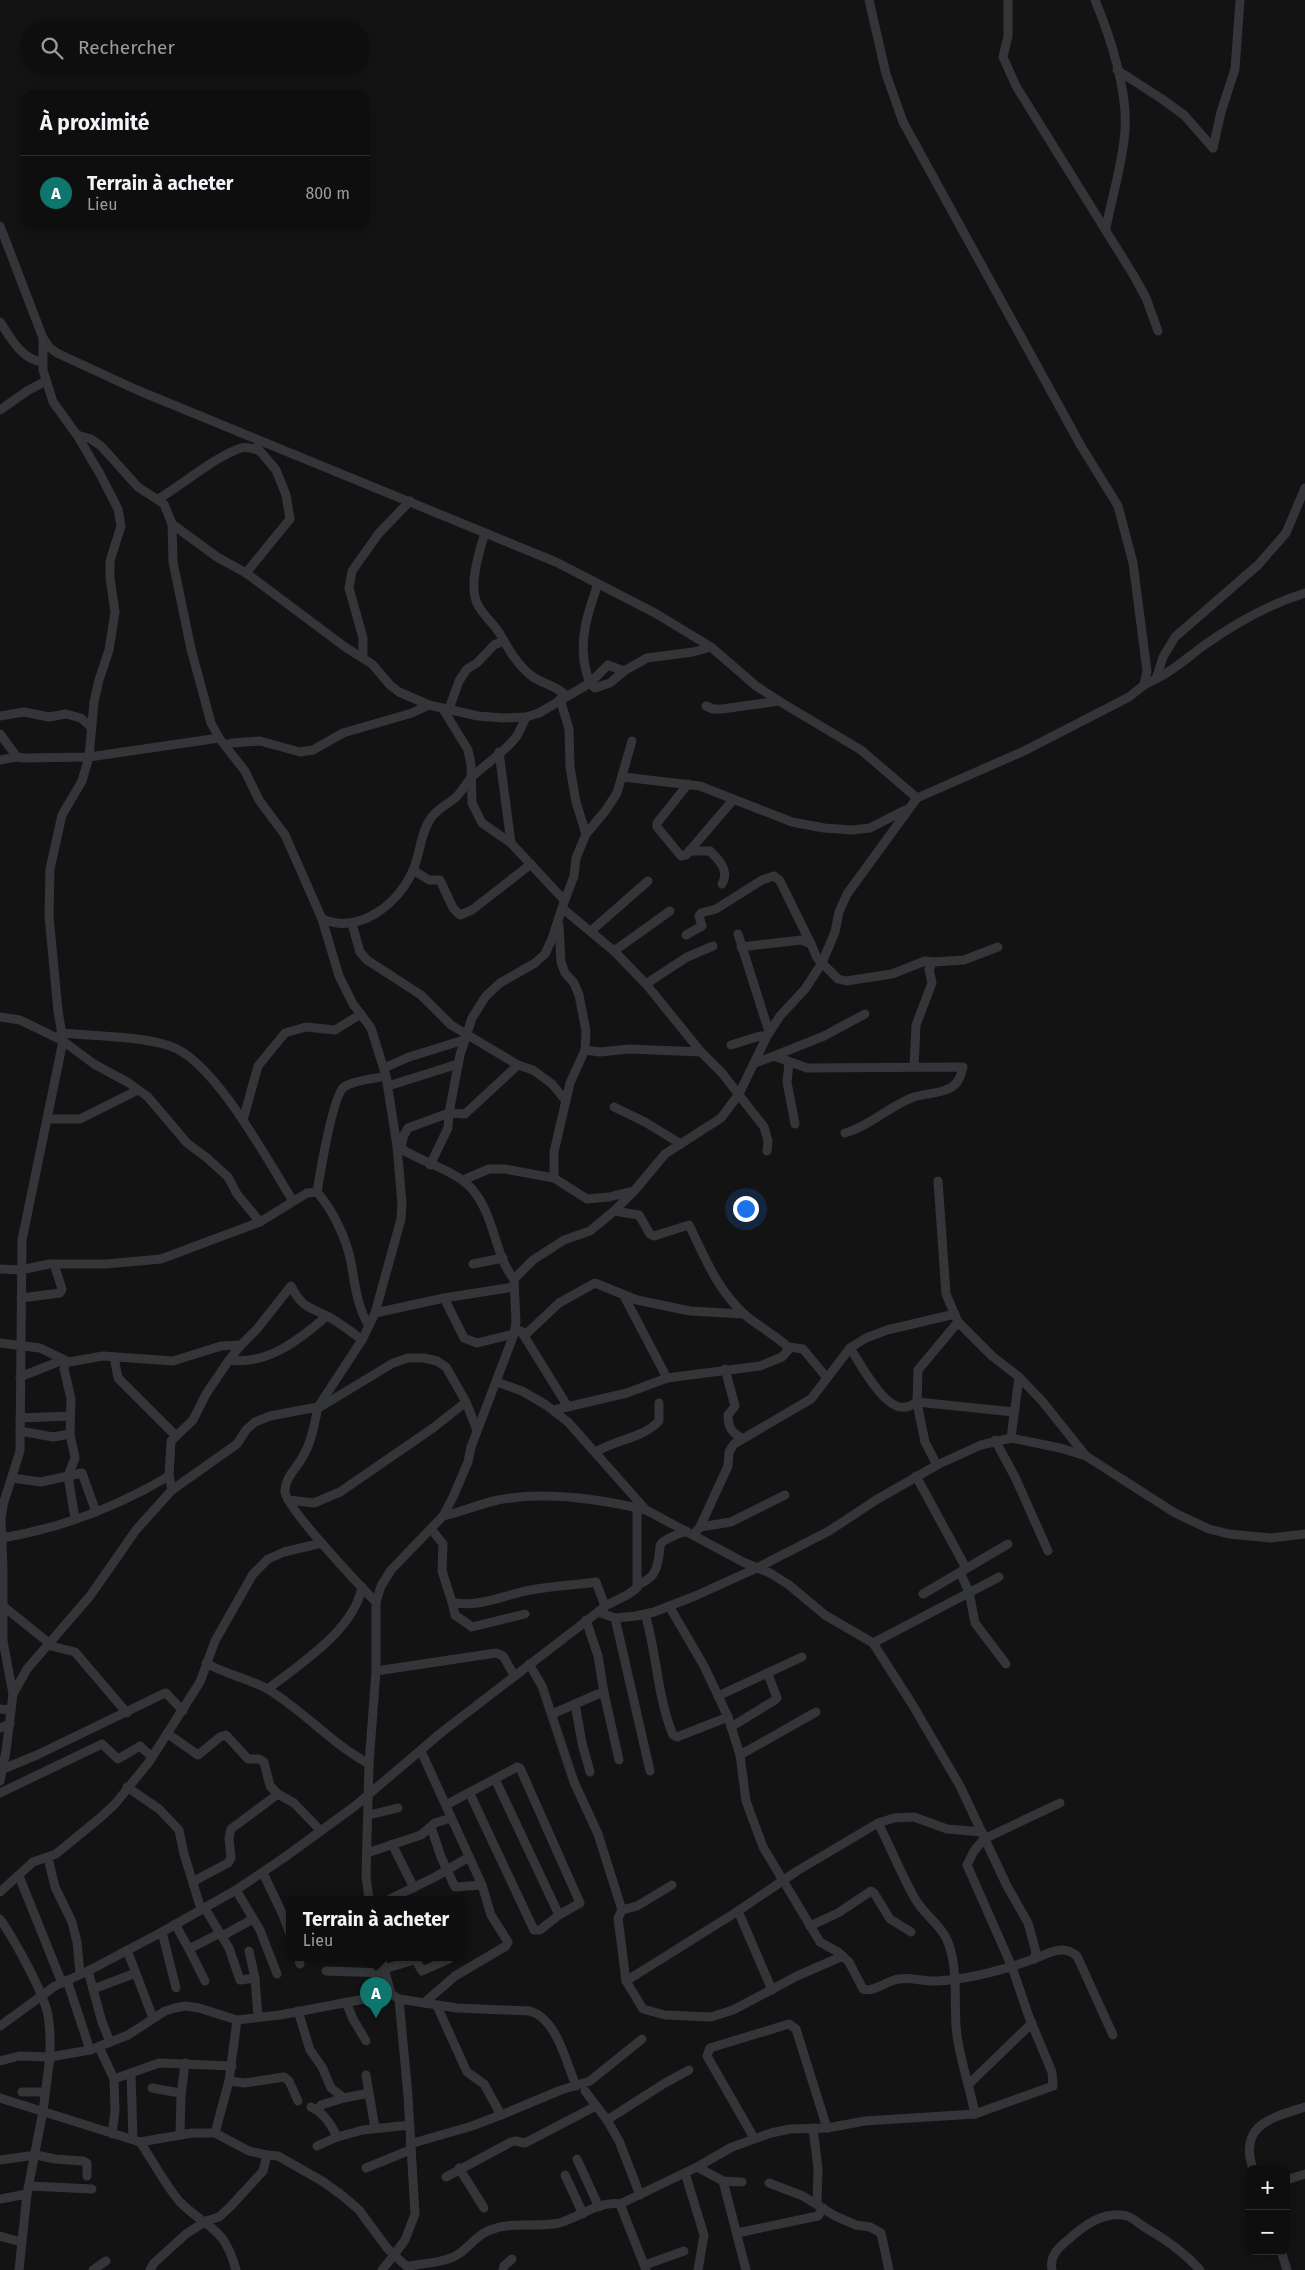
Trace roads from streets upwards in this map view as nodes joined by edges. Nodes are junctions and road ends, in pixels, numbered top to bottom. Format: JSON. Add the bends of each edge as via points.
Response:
{"nodes":[{"id":1,"x":869,"y":0,"type":"edge"},
{"id":2,"x":1008,"y":0,"type":"edge"},
{"id":3,"x":1095,"y":0,"type":"edge"},
{"id":4,"x":1240,"y":0,"type":"edge"},
{"id":5,"x":1117,"y":70,"type":"junction"},
{"id":6,"x":0,"y":226,"type":"edge"},
{"id":7,"x":1106,"y":228,"type":"junction"},
{"id":8,"x":0,"y":322,"type":"edge"},
{"id":9,"x":1158,"y":331,"type":"dead end"},
{"id":10,"x":43,"y":338,"type":"junction"},
{"id":11,"x":42,"y":362,"type":"junction"},
{"id":12,"x":46,"y":381,"type":"junction"},
{"id":13,"x":0,"y":410,"type":"edge"},
{"id":14,"x":77,"y":435,"type":"junction"},
{"id":15,"x":253,"y":438,"type":"junction"},
{"id":16,"x":260,"y":451,"type":"junction"},
{"id":17,"x":1305,"y":488,"type":"edge"},
{"id":18,"x":158,"y":499,"type":"junction"},
{"id":19,"x":410,"y":502,"type":"junction"},
{"id":20,"x":172,"y":524,"type":"junction"},
{"id":21,"x":485,"y":533,"type":"junction"},
{"id":22,"x":246,"y":573,"type":"junction"},
{"id":23,"x":598,"y":584,"type":"junction"},
{"id":24,"x":1305,"y":593,"type":"edge"},
{"id":25,"x":504,"y":641,"type":"junction"},
{"id":26,"x":711,"y":647,"type":"junction"},
{"id":27,"x":363,"y":658,"type":"junction"},
{"id":28,"x":624,"y":671,"type":"junction"},
{"id":29,"x":1156,"y":678,"type":"junction"},
{"id":30,"x":590,"y":683,"type":"junction"},
{"id":31,"x":1144,"y":685,"type":"junction"},
{"id":32,"x":563,"y":698,"type":"junction"},
{"id":33,"x":779,"y":701,"type":"junction"},
{"id":34,"x":429,"y":705,"type":"junction"},
{"id":35,"x":706,"y":706,"type":"dead end"},
{"id":36,"x":446,"y":709,"type":"junction"},
{"id":37,"x":0,"y":716,"type":"edge"},
{"id":38,"x":526,"y":716,"type":"junction"},
{"id":39,"x":92,"y":728,"type":"junction"},
{"id":40,"x":0,"y":734,"type":"edge"},
{"id":41,"x":222,"y":742,"type":"junction"},
{"id":42,"x":632,"y":742,"type":"dead end"},
{"id":43,"x":500,"y":752,"type":"junction"},
{"id":44,"x":18,"y":757,"type":"junction"},
{"id":45,"x":90,"y":757,"type":"junction"},
{"id":46,"x":0,"y":760,"type":"edge"},
{"id":47,"x":623,"y":777,"type":"junction"},
{"id":48,"x":472,"y":778,"type":"junction"},
{"id":49,"x":688,"y":784,"type":"junction"},
{"id":50,"x":918,"y":798,"type":"junction"},
{"id":51,"x":732,"y":800,"type":"junction"},
{"id":52,"x":911,"y":806,"type":"junction"},
{"id":53,"x":586,"y":834,"type":"junction"},
{"id":54,"x":511,"y":843,"type":"junction"},
{"id":55,"x":689,"y":852,"type":"junction"},
{"id":56,"x":531,"y":864,"type":"junction"},
{"id":57,"x":413,"y":870,"type":"junction"},
{"id":58,"x":648,"y":881,"type":"dead end"},
{"id":59,"x":722,"y":884,"type":"dead end"},
{"id":60,"x":563,"y":904,"type":"junction"},
{"id":61,"x":670,"y":910,"type":"dead end"},
{"id":62,"x":322,"y":919,"type":"junction"},
{"id":63,"x":559,"y":920,"type":"junction"},
{"id":64,"x":352,"y":924,"type":"junction"},
{"id":65,"x":591,"y":931,"type":"junction"},
{"id":66,"x":738,"y":934,"type":"dead end"},
{"id":67,"x":686,"y":936,"type":"dead end"},
{"id":68,"x":811,"y":944,"type":"junction"},
{"id":69,"x":713,"y":946,"type":"dead end"},
{"id":70,"x":741,"y":948,"type":"junction"},
{"id":71,"x":998,"y":948,"type":"dead end"},
{"id":72,"x":614,"y":950,"type":"junction"},
{"id":73,"x":933,"y":962,"type":"junction"},
{"id":74,"x":822,"y":963,"type":"junction"},
{"id":75,"x":646,"y":984,"type":"junction"},
{"id":76,"x":361,"y":1014,"type":"junction"},
{"id":77,"x":865,"y":1014,"type":"dead end"},
{"id":78,"x":1,"y":1018,"type":"edge"},
{"id":79,"x":768,"y":1034,"type":"junction"},
{"id":80,"x":465,"y":1036,"type":"junction"},
{"id":81,"x":62,"y":1037,"type":"junction"},
{"id":82,"x":731,"y":1045,"type":"dead end"},
{"id":83,"x":585,"y":1050,"type":"junction"},
{"id":84,"x":701,"y":1052,"type":"junction"},
{"id":85,"x":774,"y":1056,"type":"junction"},
{"id":86,"x":756,"y":1063,"type":"junction"},
{"id":87,"x":789,"y":1063,"type":"junction"},
{"id":88,"x":458,"y":1064,"type":"junction"},
{"id":89,"x":518,"y":1065,"type":"junction"},
{"id":90,"x":914,"y":1067,"type":"junction"},
{"id":91,"x":386,"y":1077,"type":"junction"},
{"id":92,"x":138,"y":1090,"type":"junction"},
{"id":93,"x":739,"y":1094,"type":"junction"},
{"id":94,"x":566,"y":1101,"type":"junction"},
{"id":95,"x":614,"y":1107,"type":"dead end"},
{"id":96,"x":449,"y":1113,"type":"junction"},
{"id":97,"x":48,"y":1119,"type":"junction"},
{"id":98,"x":243,"y":1120,"type":"junction"},
{"id":99,"x":794,"y":1124,"type":"dead end"},
{"id":100,"x":845,"y":1133,"type":"dead end"},
{"id":101,"x":681,"y":1144,"type":"junction"},
{"id":102,"x":399,"y":1148,"type":"junction"},
{"id":103,"x":767,"y":1151,"type":"dead end"},
{"id":104,"x":430,"y":1165,"type":"junction"},
{"id":105,"x":554,"y":1178,"type":"junction"},
{"id":106,"x":463,"y":1180,"type":"junction"},
{"id":107,"x":938,"y":1181,"type":"dead end"},
{"id":108,"x":635,"y":1190,"type":"junction"},
{"id":109,"x":317,"y":1192,"type":"junction"},
{"id":110,"x":293,"y":1201,"type":"junction"},
{"id":111,"x":614,"y":1211,"type":"junction"},
{"id":112,"x":260,"y":1222,"type":"junction"},
{"id":113,"x":503,"y":1258,"type":"junction"},
{"id":114,"x":54,"y":1264,"type":"junction"},
{"id":115,"x":472,"y":1264,"type":"dead end"},
{"id":116,"x":0,"y":1269,"type":"edge"},
{"id":117,"x":21,"y":1270,"type":"junction"},
{"id":118,"x":514,"y":1283,"type":"junction"},
{"id":119,"x":624,"y":1296,"type":"junction"},
{"id":120,"x":21,"y":1298,"type":"junction"},
{"id":121,"x":444,"y":1298,"type":"junction"},
{"id":122,"x":375,"y":1312,"type":"junction"},
{"id":123,"x":744,"y":1314,"type":"junction"},
{"id":124,"x":327,"y":1316,"type":"junction"},
{"id":125,"x":957,"y":1318,"type":"junction"},
{"id":126,"x":516,"y":1322,"type":"junction"},
{"id":127,"x":368,"y":1326,"type":"junction"},
{"id":128,"x":514,"y":1334,"type":"junction"},
{"id":129,"x":524,"y":1336,"type":"junction"},
{"id":130,"x":362,"y":1340,"type":"junction"},
{"id":131,"x":0,"y":1343,"type":"edge"},
{"id":132,"x":241,"y":1345,"type":"junction"},
{"id":133,"x":20,"y":1346,"type":"junction"},
{"id":134,"x":789,"y":1347,"type":"junction"},
{"id":135,"x":850,"y":1348,"type":"junction"},
{"id":136,"x":114,"y":1357,"type":"junction"},
{"id":137,"x":229,"y":1360,"type":"junction"},
{"id":138,"x":64,"y":1361,"type":"junction"},
{"id":139,"x":725,"y":1369,"type":"junction"},
{"id":140,"x":20,"y":1377,"type":"junction"},
{"id":141,"x":1019,"y":1377,"type":"junction"},
{"id":142,"x":667,"y":1378,"type":"junction"},
{"id":143,"x":827,"y":1378,"type":"junction"},
{"id":144,"x":497,"y":1382,"type":"junction"},
{"id":145,"x":466,"y":1402,"type":"junction"},
{"id":146,"x":917,"y":1402,"type":"junction"},
{"id":147,"x":658,"y":1403,"type":"dead end"},
{"id":148,"x":568,"y":1407,"type":"junction"},
{"id":149,"x":318,"y":1408,"type":"junction"},
{"id":150,"x":554,"y":1410,"type":"junction"},
{"id":151,"x":1014,"y":1412,"type":"junction"},
{"id":152,"x":70,"y":1416,"type":"junction"},
{"id":153,"x":20,"y":1418,"type":"junction"},
{"id":154,"x":478,"y":1430,"type":"junction"},
{"id":155,"x":20,"y":1431,"type":"junction"},
{"id":156,"x":70,"y":1434,"type":"junction"},
{"id":157,"x":175,"y":1435,"type":"junction"},
{"id":158,"x":1010,"y":1438,"type":"junction"},
{"id":159,"x":743,"y":1439,"type":"junction"},
{"id":160,"x":995,"y":1440,"type":"junction"},
{"id":161,"x":596,"y":1452,"type":"junction"},
{"id":162,"x":1086,"y":1456,"type":"junction"},
{"id":163,"x":937,"y":1465,"type":"junction"},
{"id":164,"x":68,"y":1476,"type":"junction"},
{"id":165,"x":169,"y":1476,"type":"junction"},
{"id":166,"x":916,"y":1476,"type":"junction"},
{"id":167,"x":12,"y":1478,"type":"junction"},
{"id":168,"x":172,"y":1490,"type":"junction"},
{"id":169,"x":785,"y":1495,"type":"dead end"},
{"id":170,"x":288,"y":1500,"type":"junction"},
{"id":171,"x":641,"y":1509,"type":"junction"},
{"id":172,"x":96,"y":1512,"type":"junction"},
{"id":173,"x":443,"y":1516,"type":"junction"},
{"id":174,"x":75,"y":1519,"type":"junction"},
{"id":175,"x":700,"y":1527,"type":"junction"},
{"id":176,"x":431,"y":1529,"type":"junction"},
{"id":177,"x":689,"y":1533,"type":"junction"},
{"id":178,"x":1305,"y":1534,"type":"edge"},
{"id":179,"x":322,"y":1543,"type":"junction"},
{"id":180,"x":1,"y":1544,"type":"edge"},
{"id":181,"x":1008,"y":1544,"type":"dead end"},
{"id":182,"x":1048,"y":1552,"type":"dead end"},
{"id":183,"x":757,"y":1568,"type":"junction"},
{"id":184,"x":963,"y":1570,"type":"junction"},
{"id":185,"x":999,"y":1577,"type":"dead end"},
{"id":186,"x":2,"y":1582,"type":"edge"},
{"id":187,"x":638,"y":1585,"type":"junction"},
{"id":188,"x":362,"y":1587,"type":"junction"},
{"id":189,"x":970,"y":1592,"type":"junction"},
{"id":190,"x":923,"y":1594,"type":"dead end"},
{"id":191,"x":376,"y":1602,"type":"junction"},
{"id":192,"x":452,"y":1602,"type":"junction"},
{"id":193,"x":2,"y":1606,"type":"junction"},
{"id":194,"x":669,"y":1606,"type":"junction"},
{"id":195,"x":601,"y":1609,"type":"junction"},
{"id":196,"x":525,"y":1614,"type":"dead end"},
{"id":197,"x":645,"y":1614,"type":"junction"},
{"id":198,"x":615,"y":1618,"type":"junction"},
{"id":199,"x":586,"y":1620,"type":"junction"},
{"id":200,"x":2,"y":1641,"type":"edge"},
{"id":201,"x":873,"y":1643,"type":"junction"},
{"id":202,"x":48,"y":1644,"type":"junction"},
{"id":203,"x":802,"y":1658,"type":"dead end"},
{"id":204,"x":206,"y":1663,"type":"junction"},
{"id":205,"x":529,"y":1664,"type":"junction"},
{"id":206,"x":1006,"y":1664,"type":"dead end"},
{"id":207,"x":376,"y":1671,"type":"junction"},
{"id":208,"x":768,"y":1674,"type":"junction"},
{"id":209,"x":514,"y":1675,"type":"junction"},
{"id":210,"x":5,"y":1679,"type":"edge"},
{"id":211,"x":268,"y":1689,"type":"junction"},
{"id":212,"x":604,"y":1693,"type":"junction"},
{"id":213,"x":13,"y":1694,"type":"junction"},
{"id":214,"x":718,"y":1696,"type":"junction"},
{"id":215,"x":575,"y":1704,"type":"junction"},
{"id":216,"x":0,"y":1709,"type":"edge"},
{"id":217,"x":11,"y":1710,"type":"junction"},
{"id":218,"x":183,"y":1710,"type":"junction"},
{"id":219,"x":816,"y":1712,"type":"dead end"},
{"id":220,"x":127,"y":1713,"type":"junction"},
{"id":221,"x":552,"y":1714,"type":"junction"},
{"id":222,"x":728,"y":1717,"type":"junction"},
{"id":223,"x":10,"y":1724,"type":"junction"},
{"id":224,"x":0,"y":1728,"type":"edge"},
{"id":225,"x":732,"y":1728,"type":"junction"},
{"id":226,"x":168,"y":1734,"type":"junction"},
{"id":227,"x":3,"y":1751,"type":"edge"},
{"id":228,"x":421,"y":1751,"type":"junction"},
{"id":229,"x":740,"y":1755,"type":"junction"},
{"id":230,"x":152,"y":1757,"type":"junction"},
{"id":231,"x":619,"y":1760,"type":"dead end"},
{"id":232,"x":369,"y":1764,"type":"junction"},
{"id":233,"x":650,"y":1771,"type":"dead end"},
{"id":234,"x":590,"y":1772,"type":"dead end"},
{"id":235,"x":1,"y":1774,"type":"edge"},
{"id":236,"x":495,"y":1779,"type":"junction"},
{"id":237,"x":127,"y":1787,"type":"junction"},
{"id":238,"x":0,"y":1793,"type":"edge"},
{"id":239,"x":278,"y":1794,"type":"junction"},
{"id":240,"x":470,"y":1794,"type":"junction"},
{"id":241,"x":369,"y":1795,"type":"junction"},
{"id":242,"x":1060,"y":1802,"type":"dead end"},
{"id":243,"x":446,"y":1805,"type":"junction"},
{"id":244,"x":398,"y":1808,"type":"dead end"},
{"id":245,"x":369,"y":1815,"type":"junction"},
{"id":246,"x":451,"y":1818,"type":"junction"},
{"id":247,"x":878,"y":1823,"type":"junction"},
{"id":248,"x":431,"y":1827,"type":"junction"},
{"id":249,"x":320,"y":1830,"type":"junction"},
{"id":250,"x":983,"y":1835,"type":"junction"},
{"id":251,"x":392,"y":1844,"type":"junction"},
{"id":252,"x":367,"y":1853,"type":"junction"},
{"id":253,"x":469,"y":1857,"type":"junction"},
{"id":254,"x":48,"y":1858,"type":"junction"},
{"id":255,"x":446,"y":1870,"type":"junction"},
{"id":256,"x":262,"y":1872,"type":"junction"},
{"id":257,"x":19,"y":1876,"type":"junction"},
{"id":258,"x":194,"y":1881,"type":"junction"},
{"id":259,"x":783,"y":1882,"type":"junction"},
{"id":260,"x":482,"y":1885,"type":"junction"},
{"id":261,"x":672,"y":1885,"type":"dead end"},
{"id":262,"x":414,"y":1888,"type":"junction"},
{"id":263,"x":236,"y":1890,"type":"junction"},
{"id":264,"x":0,"y":1892,"type":"edge"},
{"id":265,"x":369,"y":1896,"type":"edge"},
{"id":266,"x":397,"y":1896,"type":"edge"},
{"id":267,"x":203,"y":1908,"type":"junction"},
{"id":268,"x":622,"y":1910,"type":"junction"},
{"id":269,"x":738,"y":1911,"type":"junction"},
{"id":270,"x":559,"y":1915,"type":"junction"},
{"id":271,"x":0,"y":1919,"type":"edge"},
{"id":272,"x":253,"y":1920,"type":"junction"},
{"id":273,"x":286,"y":1923,"type":"edge"},
{"id":274,"x":175,"y":1924,"type":"junction"},
{"id":275,"x":810,"y":1926,"type":"junction"},
{"id":276,"x":162,"y":1932,"type":"junction"},
{"id":277,"x":911,"y":1932,"type":"dead end"},
{"id":278,"x":221,"y":1935,"type":"junction"},
{"id":279,"x":127,"y":1950,"type":"junction"},
{"id":280,"x":189,"y":1950,"type":"junction"},
{"id":281,"x":249,"y":1952,"type":"dead end"},
{"id":282,"x":843,"y":1956,"type":"junction"},
{"id":283,"x":1034,"y":1959,"type":"junction"},
{"id":284,"x":382,"y":1961,"type":"edge"},
{"id":285,"x":411,"y":1961,"type":"edge"},
{"id":286,"x":416,"y":1961,"type":"edge"},
{"id":287,"x":444,"y":1961,"type":"edge"},
{"id":288,"x":1012,"y":1967,"type":"junction"},
{"id":289,"x":326,"y":1971,"type":"dead end"},
{"id":290,"x":384,"y":1971,"type":"junction"},
{"id":291,"x":84,"y":1972,"type":"junction"},
{"id":292,"x":136,"y":1972,"type":"junction"},
{"id":293,"x":277,"y":1974,"type":"dead end"},
{"id":294,"x":255,"y":1978,"type":"junction"},
{"id":295,"x":954,"y":1979,"type":"junction"},
{"id":296,"x":205,"y":1980,"type":"dead end"},
{"id":297,"x":64,"y":1981,"type":"junction"},
{"id":298,"x":626,"y":1981,"type":"junction"},
{"id":299,"x":176,"y":1988,"type":"dead end"},
{"id":300,"x":93,"y":1989,"type":"junction"},
{"id":301,"x":772,"y":1990,"type":"junction"},
{"id":302,"x":41,"y":1995,"type":"junction"},
{"id":303,"x":395,"y":1997,"type":"junction"},
{"id":304,"x":346,"y":2002,"type":"junction"},
{"id":305,"x":424,"y":2003,"type":"junction"},
{"id":306,"x":436,"y":2006,"type":"junction"},
{"id":307,"x":298,"y":2011,"type":"junction"},
{"id":308,"x":258,"y":2016,"type":"junction"},
{"id":309,"x":153,"y":2018,"type":"junction"},
{"id":310,"x":237,"y":2020,"type":"junction"},
{"id":311,"x":1032,"y":2023,"type":"junction"},
{"id":312,"x":0,"y":2026,"type":"edge"},
{"id":313,"x":1113,"y":2035,"type":"dead end"},
{"id":314,"x":642,"y":2039,"type":"dead end"},
{"id":315,"x":366,"y":2041,"type":"dead end"},
{"id":316,"x":110,"y":2042,"type":"junction"},
{"id":317,"x":94,"y":2048,"type":"junction"},
{"id":318,"x":50,"y":2057,"type":"junction"},
{"id":319,"x":0,"y":2061,"type":"edge"},
{"id":320,"x":185,"y":2063,"type":"junction"},
{"id":321,"x":232,"y":2066,"type":"junction"},
{"id":322,"x":689,"y":2070,"type":"dead end"},
{"id":323,"x":131,"y":2073,"type":"junction"},
{"id":324,"x":366,"y":2074,"type":"dead end"},
{"id":325,"x":114,"y":2079,"type":"junction"},
{"id":326,"x":229,"y":2081,"type":"junction"},
{"id":327,"x":970,"y":2083,"type":"junction"},
{"id":328,"x":576,"y":2086,"type":"junction"},
{"id":329,"x":152,"y":2088,"type":"dead end"},
{"id":330,"x":585,"y":2091,"type":"dead end"},
{"id":331,"x":22,"y":2092,"type":"dead end"},
{"id":332,"x":45,"y":2092,"type":"junction"},
{"id":333,"x":369,"y":2094,"type":"junction"},
{"id":334,"x":181,"y":2096,"type":"junction"},
{"id":335,"x":0,"y":2098,"type":"edge"},
{"id":336,"x":344,"y":2098,"type":"junction"},
{"id":337,"x":298,"y":2100,"type":"dead end"},
{"id":338,"x":596,"y":2106,"type":"junction"},
{"id":339,"x":1305,"y":2107,"type":"edge"},
{"id":340,"x":43,"y":2111,"type":"junction"},
{"id":341,"x":501,"y":2114,"type":"junction"},
{"id":342,"x":975,"y":2114,"type":"junction"},
{"id":343,"x":607,"y":2120,"type":"junction"},
{"id":344,"x":410,"y":2125,"type":"junction"},
{"id":345,"x":375,"y":2128,"type":"junction"},
{"id":346,"x":813,"y":2128,"type":"junction"},
{"id":347,"x":827,"y":2128,"type":"junction"},
{"id":348,"x":215,"y":2133,"type":"junction"},
{"id":349,"x":112,"y":2134,"type":"junction"},
{"id":350,"x":180,"y":2135,"type":"junction"},
{"id":351,"x":337,"y":2137,"type":"junction"},
{"id":352,"x":754,"y":2138,"type":"junction"},
{"id":353,"x":137,"y":2140,"type":"junction"},
{"id":354,"x":317,"y":2146,"type":"dead end"},
{"id":355,"x":410,"y":2147,"type":"junction"},
{"id":356,"x":36,"y":2155,"type":"junction"},
{"id":357,"x":267,"y":2155,"type":"junction"},
{"id":358,"x":0,"y":2160,"type":"edge"},
{"id":359,"x":577,"y":2160,"type":"dead end"},
{"id":360,"x":1252,"y":2165,"type":"edge"},
{"id":361,"x":697,"y":2167,"type":"junction"},
{"id":362,"x":366,"y":2168,"type":"dead end"},
{"id":363,"x":459,"y":2168,"type":"junction"},
{"id":364,"x":685,"y":2173,"type":"junction"},
{"id":365,"x":1305,"y":2174,"type":"edge"},
{"id":366,"x":565,"y":2175,"type":"dead end"},
{"id":367,"x":87,"y":2176,"type":"dead end"},
{"id":368,"x":446,"y":2177,"type":"dead end"},
{"id":369,"x":1290,"y":2179,"type":"edge"},
{"id":370,"x":723,"y":2181,"type":"junction"},
{"id":371,"x":742,"y":2182,"type":"dead end"},
{"id":372,"x":770,"y":2183,"type":"dead end"},
{"id":373,"x":92,"y":2189,"type":"dead end"},
{"id":374,"x":28,"y":2190,"type":"junction"},
{"id":375,"x":640,"y":2195,"type":"junction"},
{"id":376,"x":0,"y":2199,"type":"edge"},
{"id":377,"x":620,"y":2204,"type":"junction"},
{"id":378,"x":820,"y":2206,"type":"junction"},
{"id":379,"x":484,"y":2208,"type":"dead end"},
{"id":380,"x":599,"y":2208,"type":"junction"},
{"id":381,"x":583,"y":2214,"type":"junction"},
{"id":382,"x":206,"y":2221,"type":"junction"},
{"id":383,"x":736,"y":2233,"type":"junction"},
{"id":384,"x":0,"y":2236,"type":"edge"},
{"id":385,"x":21,"y":2242,"type":"junction"},
{"id":386,"x":684,"y":2250,"type":"dead end"},
{"id":387,"x":394,"y":2255,"type":"junction"},
{"id":388,"x":1282,"y":2255,"type":"edge"},
{"id":389,"x":512,"y":2259,"type":"dead end"},
{"id":390,"x":106,"y":2261,"type":"dead end"},
{"id":391,"x":410,"y":2268,"type":"edge"},
{"id":392,"x":645,"y":2268,"type":"edge"},
{"id":393,"x":19,"y":2270,"type":"edge"},
{"id":394,"x":92,"y":2270,"type":"edge"},
{"id":395,"x":150,"y":2270,"type":"edge"},
{"id":396,"x":236,"y":2270,"type":"edge"},
{"id":397,"x":382,"y":2270,"type":"edge"},
{"id":398,"x":503,"y":2270,"type":"edge"},
{"id":399,"x":698,"y":2270,"type":"edge"},
{"id":400,"x":746,"y":2270,"type":"edge"},
{"id":401,"x":889,"y":2270,"type":"edge"},
{"id":402,"x":1052,"y":2270,"type":"edge"},
{"id":403,"x":1200,"y":2270,"type":"edge"},
{"id":404,"x":1287,"y":2270,"type":"edge"}],
"edges":[{"from":1,"to":31,"type":"street","via":[[886,74],[903,122],[1081,446],[1118,506],[1138,592],[1147,670]]},
{"from":2,"to":7,"type":"street","via":[[1008,36],[1003,57],[1016,86]]},
{"from":3,"to":5,"type":"street"},
{"from":4,"to":5,"type":"street","via":[[1235,69],[1212,148],[1184,116]]},
{"from":5,"to":7,"type":"street","via":[[1124,100],[1125,130]]},
{"from":6,"to":10,"type":"street"},
{"from":7,"to":9,"type":"street","via":[[1146,298]]},
{"from":8,"to":11,"type":"street","via":[[23,353],[33,361]]},
{"from":10,"to":11,"type":"street"},
{"from":10,"to":15,"type":"street","via":[[57,353]]},
{"from":11,"to":12,"type":"street"},
{"from":12,"to":13,"type":"street"},
{"from":12,"to":14,"type":"street","via":[[53,402]]},
{"from":14,"to":18,"type":"street","via":[[101,446],[138,487]]},
{"from":14,"to":39,"type":"street","via":[[112,496],[121,526],[110,561],[115,612]]},
{"from":15,"to":16,"type":"street"},
{"from":15,"to":19,"type":"street"},
{"from":16,"to":18,"type":"street","via":[[242,448],[225,456]]},
{"from":16,"to":22,"type":"street","via":[[276,470],[286,495],[290,520]]},
{"from":17,"to":29,"type":"street","via":[[1286,533],[1258,564],[1176,637],[1163,656]]},
{"from":18,"to":20,"type":"street","via":[[164,504]]},
{"from":19,"to":21,"type":"street"},
{"from":19,"to":27,"type":"street","via":[[379,533],[352,571],[350,588],[363,638]]},
{"from":20,"to":22,"type":"street","via":[[217,557]]},
{"from":20,"to":41,"type":"street","via":[[173,562],[190,649],[205,704]]},
{"from":21,"to":23,"type":"street","via":[[556,562]]},
{"from":21,"to":25,"type":"street","via":[[475,573],[476,600]]},
{"from":22,"to":27,"type":"street"},
{"from":23,"to":26,"type":"street"},
{"from":23,"to":30,"type":"street","via":[[588,612],[583,648]]},
{"from":24,"to":29,"type":"street","via":[[1276,602]]},
{"from":25,"to":32,"type":"street","via":[[527,672],[560,690]]},
{"from":25,"to":36,"type":"street","via":[[494,645],[467,669]]},
{"from":26,"to":28,"type":"street","via":[[647,658]]},
{"from":26,"to":33,"type":"street","via":[[756,686]]},
{"from":27,"to":34,"type":"street","via":[[399,692]]},
{"from":28,"to":30,"type":"street","via":[[610,683],[595,688]]},
{"from":28,"to":30,"type":"street","via":[[608,665]]},
{"from":29,"to":31,"type":"street"},
{"from":30,"to":32,"type":"street"},
{"from":31,"to":50,"type":"street","via":[[1088,720]]},
{"from":32,"to":38,"type":"street","via":[[539,713]]},
{"from":32,"to":53,"type":"street","via":[[569,729],[570,767]]},
{"from":33,"to":35,"type":"street","via":[[722,709]]},
{"from":33,"to":50,"type":"street","via":[[861,750]]},
{"from":34,"to":36,"type":"street"},
{"from":34,"to":41,"type":"street","via":[[342,733],[313,750],[292,751],[260,741]]},
{"from":36,"to":38,"type":"street","via":[[486,717]]},
{"from":36,"to":48,"type":"street","via":[[468,750]]},
{"from":37,"to":39,"type":"street","via":[[24,712],[49,717],[66,714],[81,718]]},
{"from":38,"to":43,"type":"street","via":[[517,736]]},
{"from":39,"to":45,"type":"street"},
{"from":40,"to":44,"type":"street"},
{"from":41,"to":45,"type":"street"},
{"from":41,"to":62,"type":"street","via":[[245,771],[259,800],[285,836]]},
{"from":42,"to":47,"type":"street"},
{"from":43,"to":48,"type":"street"},
{"from":43,"to":54,"type":"street"},
{"from":44,"to":45,"type":"street"},
{"from":44,"to":46,"type":"street"},
{"from":45,"to":81,"type":"street","via":[[82,781],[62,815],[50,869],[49,916]]},
{"from":47,"to":49,"type":"street"},
{"from":47,"to":53,"type":"street","via":[[606,810]]},
{"from":48,"to":54,"type":"street","via":[[472,802],[482,824]]},
{"from":48,"to":57,"type":"street","via":[[460,793],[430,818]]},
{"from":49,"to":51,"type":"street"},
{"from":49,"to":55,"type":"street","via":[[656,823],[681,856]]},
{"from":50,"to":52,"type":"street"},
{"from":51,"to":52,"type":"street","via":[[792,822],[852,830],[870,828]]},
{"from":51,"to":55,"type":"street"},
{"from":52,"to":74,"type":"street","via":[[847,894]]},
{"from":53,"to":60,"type":"street"},
{"from":54,"to":56,"type":"street"},
{"from":55,"to":59,"type":"street","via":[[710,851],[725,871],[726,878]]},
{"from":56,"to":57,"type":"street","via":[[472,910],[460,915],[453,908],[440,880],[429,880]]},
{"from":56,"to":60,"type":"street"},
{"from":57,"to":64,"type":"street","via":[[393,900],[373,916]]},
{"from":58,"to":65,"type":"street"},
{"from":60,"to":63,"type":"street"},
{"from":60,"to":65,"type":"street"},
{"from":61,"to":72,"type":"street"},
{"from":62,"to":64,"type":"street","via":[[334,924]]},
{"from":62,"to":76,"type":"street","via":[[339,976]]},
{"from":63,"to":80,"type":"street","via":[[545,954],[486,996],[477,1007]]},
{"from":63,"to":83,"type":"street","via":[[561,962],[574,983],[582,1007]]},
{"from":64,"to":80,"type":"street","via":[[360,952],[367,960],[420,995]]},
{"from":65,"to":72,"type":"street"},
{"from":66,"to":70,"type":"street"},
{"from":67,"to":68,"type":"street","via":[[702,926],[701,912],[716,909],[774,876],[780,880]]},
{"from":68,"to":70,"type":"street","via":[[801,940]]},
{"from":68,"to":74,"type":"street"},
{"from":69,"to":75,"type":"street","via":[[687,957]]},
{"from":70,"to":79,"type":"street"},
{"from":71,"to":73,"type":"street","via":[[964,960]]},
{"from":72,"to":75,"type":"street"},
{"from":73,"to":74,"type":"street","via":[[925,961],[892,974],[846,981],[838,979]]},
{"from":73,"to":90,"type":"street","via":[[929,968],[932,983],[916,1024]]},
{"from":74,"to":79,"type":"street"},
{"from":75,"to":84,"type":"street"},
{"from":76,"to":91,"type":"street","via":[[371,1028]]},
{"from":76,"to":98,"type":"street","via":[[335,1030],[306,1027],[285,1034],[258,1066]]},
{"from":77,"to":85,"type":"street","via":[[824,1036]]},
{"from":78,"to":81,"type":"street","via":[[20,1020]]},
{"from":79,"to":82,"type":"street"},
{"from":79,"to":86,"type":"street"},
{"from":80,"to":88,"type":"street"},
{"from":80,"to":89,"type":"street"},
{"from":80,"to":91,"type":"street","via":[[409,1057]]},
{"from":81,"to":92,"type":"street","via":[[94,1064]]},
{"from":81,"to":97,"type":"street"},
{"from":81,"to":98,"type":"street","via":[[131,1039],[184,1052],[197,1061]]},
{"from":83,"to":84,"type":"street"},
{"from":83,"to":94,"type":"street","via":[[573,1073]]},
{"from":84,"to":93,"type":"street"},
{"from":85,"to":86,"type":"street"},
{"from":85,"to":87,"type":"street"},
{"from":86,"to":93,"type":"street"},
{"from":87,"to":90,"type":"street","via":[[807,1068]]},
{"from":87,"to":99,"type":"street","via":[[787,1082]]},
{"from":88,"to":91,"type":"street"},
{"from":88,"to":96,"type":"street"},
{"from":89,"to":94,"type":"street","via":[[533,1070],[552,1084]]},
{"from":89,"to":96,"type":"street","via":[[465,1114]]},
{"from":90,"to":100,"type":"street","via":[[963,1067],[955,1085],[948,1089],[915,1097]]},
{"from":91,"to":102,"type":"street"},
{"from":91,"to":109,"type":"street","via":[[350,1084],[342,1090],[333,1114]]},
{"from":92,"to":97,"type":"street","via":[[80,1119]]},
{"from":92,"to":112,"type":"street","via":[[148,1097],[187,1143],[228,1177],[237,1194]]},
{"from":93,"to":101,"type":"street","via":[[721,1118]]},
{"from":93,"to":103,"type":"street","via":[[764,1127]]},
{"from":94,"to":105,"type":"street","via":[[554,1152]]},
{"from":95,"to":101,"type":"street"},
{"from":96,"to":102,"type":"street","via":[[408,1128]]},
{"from":96,"to":104,"type":"street","via":[[448,1128]]},
{"from":97,"to":117,"type":"street","via":[[22,1240]]},
{"from":98,"to":110,"type":"street"},
{"from":101,"to":108,"type":"street","via":[[665,1154]]},
{"from":102,"to":104,"type":"street"},
{"from":102,"to":122,"type":"street","via":[[400,1219]]},
{"from":104,"to":106,"type":"street"},
{"from":105,"to":106,"type":"street","via":[[489,1169]]},
{"from":105,"to":108,"type":"street","via":[[587,1199]]},
{"from":106,"to":113,"type":"street","via":[[481,1201]]},
{"from":107,"to":125,"type":"street","via":[[946,1294]]},
{"from":108,"to":111,"type":"street"},
{"from":109,"to":110,"type":"street","via":[[307,1193]]},
{"from":109,"to":127,"type":"street","via":[[344,1240],[359,1306]]},
{"from":110,"to":112,"type":"street"},
{"from":111,"to":118,"type":"street","via":[[590,1231],[564,1240],[532,1260]]},
{"from":111,"to":123,"type":"street","via":[[639,1215],[654,1236],[689,1224],[708,1267]]},
{"from":112,"to":114,"type":"street","via":[[161,1259]]},
{"from":113,"to":115,"type":"street"},
{"from":113,"to":118,"type":"street"},
{"from":114,"to":117,"type":"street"},
{"from":114,"to":120,"type":"street","via":[[62,1292]]},
{"from":116,"to":117,"type":"street"},
{"from":117,"to":120,"type":"street"},
{"from":118,"to":121,"type":"street"},
{"from":118,"to":126,"type":"street"},
{"from":119,"to":123,"type":"street","via":[[690,1311]]},
{"from":119,"to":129,"type":"street","via":[[591,1284],[559,1304]]},
{"from":119,"to":142,"type":"street"},
{"from":120,"to":133,"type":"street"},
{"from":121,"to":122,"type":"street"},
{"from":121,"to":128,"type":"street","via":[[464,1338],[477,1343]]},
{"from":122,"to":127,"type":"street"},
{"from":123,"to":134,"type":"street"},
{"from":124,"to":130,"type":"street"},
{"from":124,"to":132,"type":"street","via":[[305,1306],[296,1298],[291,1286]]},
{"from":124,"to":137,"type":"street","via":[[292,1343],[267,1356],[251,1361]]},
{"from":125,"to":135,"type":"street","via":[[886,1330]]},
{"from":125,"to":141,"type":"street","via":[[1005,1368]]},
{"from":125,"to":146,"type":"street","via":[[918,1370]]},
{"from":126,"to":128,"type":"street"},
{"from":126,"to":129,"type":"street"},
{"from":127,"to":130,"type":"street"},
{"from":128,"to":144,"type":"street"},
{"from":129,"to":148,"type":"street"},
{"from":130,"to":149,"type":"street"},
{"from":131,"to":133,"type":"street"},
{"from":132,"to":136,"type":"street","via":[[221,1346],[173,1361]]},
{"from":132,"to":137,"type":"street"},
{"from":133,"to":138,"type":"street","via":[[40,1348]]},
{"from":133,"to":140,"type":"street"},
{"from":134,"to":139,"type":"street","via":[[786,1354],[774,1361]]},
{"from":134,"to":143,"type":"street","via":[[803,1349]]},
{"from":135,"to":143,"type":"street"},
{"from":135,"to":146,"type":"street","via":[[878,1392],[897,1406],[906,1408]]},
{"from":136,"to":138,"type":"street"},
{"from":136,"to":157,"type":"street","via":[[118,1378]]},
{"from":137,"to":157,"type":"street","via":[[193,1420]]},
{"from":138,"to":140,"type":"street"},
{"from":138,"to":152,"type":"street","via":[[71,1399]]},
{"from":139,"to":142,"type":"street"},
{"from":139,"to":159,"type":"street","via":[[735,1406],[728,1415],[729,1426],[732,1433]]},
{"from":140,"to":153,"type":"street"},
{"from":141,"to":151,"type":"street"},
{"from":141,"to":162,"type":"street"},
{"from":142,"to":148,"type":"street","via":[[627,1393]]},
{"from":143,"to":159,"type":"street","via":[[811,1399]]},
{"from":144,"to":150,"type":"street"},
{"from":144,"to":154,"type":"street"},
{"from":145,"to":149,"type":"street","via":[[446,1367],[437,1361],[408,1358],[379,1371]]},
{"from":145,"to":154,"type":"street"},
{"from":145,"to":170,"type":"street","via":[[340,1492],[314,1503]]},
{"from":146,"to":151,"type":"street"},
{"from":146,"to":163,"type":"street","via":[[925,1442]]},
{"from":147,"to":161,"type":"street","via":[[659,1421],[651,1429],[608,1444]]},
{"from":148,"to":150,"type":"street"},
{"from":149,"to":168,"type":"street","via":[[254,1422],[237,1444]]},
{"from":149,"to":170,"type":"street","via":[[310,1442],[287,1482],[285,1492]]},
{"from":150,"to":161,"type":"street"},
{"from":151,"to":158,"type":"street"},
{"from":152,"to":153,"type":"street"},
{"from":152,"to":156,"type":"street"},
{"from":153,"to":155,"type":"street"},
{"from":154,"to":173,"type":"street","via":[[462,1477]]},
{"from":155,"to":156,"type":"street","via":[[53,1437]]},
{"from":155,"to":167,"type":"street","via":[[20,1455]]},
{"from":156,"to":164,"type":"street","via":[[74,1459]]},
{"from":157,"to":165,"type":"street","via":[[170,1446]]},
{"from":158,"to":160,"type":"street"},
{"from":158,"to":162,"type":"street"},
{"from":159,"to":175,"type":"street","via":[[729,1452],[728,1466]]},
{"from":160,"to":163,"type":"street"},
{"from":160,"to":182,"type":"street"},
{"from":161,"to":171,"type":"street"},
{"from":162,"to":178,"type":"street","via":[[1175,1513],[1209,1529],[1271,1538]]},
{"from":163,"to":166,"type":"street"},
{"from":164,"to":167,"type":"street","via":[[39,1482]]},
{"from":164,"to":172,"type":"street","via":[[83,1474]]},
{"from":164,"to":174,"type":"street"},
{"from":165,"to":168,"type":"street"},
{"from":165,"to":172,"type":"street","via":[[133,1497]]},
{"from":166,"to":183,"type":"street","via":[[829,1530]]},
{"from":166,"to":184,"type":"street"},
{"from":167,"to":180,"type":"street","via":[[1,1513]]},
{"from":168,"to":202,"type":"street","via":[[136,1530],[90,1596]]},
{"from":169,"to":175,"type":"street","via":[[731,1522]]},
{"from":170,"to":179,"type":"street"},
{"from":171,"to":173,"type":"street","via":[[596,1501],[537,1497],[498,1500]]},
{"from":171,"to":177,"type":"street"},
{"from":171,"to":187,"type":"street"},
{"from":172,"to":174,"type":"street"},
{"from":173,"to":176,"type":"street"},
{"from":174,"to":180,"type":"street"},
{"from":175,"to":177,"type":"street"},
{"from":176,"to":191,"type":"street","via":[[391,1570]]},
{"from":176,"to":192,"type":"street","via":[[443,1544],[442,1571]]},
{"from":177,"to":183,"type":"street"},
{"from":177,"to":187,"type":"street","via":[[660,1545],[654,1574]]},
{"from":179,"to":188,"type":"street"},
{"from":179,"to":204,"type":"street","via":[[268,1559],[253,1574],[222,1627]]},
{"from":180,"to":186,"type":"street"},
{"from":181,"to":184,"type":"street"},
{"from":183,"to":194,"type":"street"},
{"from":183,"to":201,"type":"street","via":[[789,1585],[825,1615]]},
{"from":184,"to":189,"type":"street"},
{"from":184,"to":190,"type":"street"},
{"from":185,"to":189,"type":"street"},
{"from":186,"to":193,"type":"street"},
{"from":187,"to":195,"type":"street","via":[[635,1590]]},
{"from":188,"to":191,"type":"street"},
{"from":188,"to":211,"type":"street","via":[[357,1606],[342,1625]]},
{"from":189,"to":201,"type":"street"},
{"from":189,"to":206,"type":"street","via":[[975,1623]]},
{"from":191,"to":207,"type":"street"},
{"from":192,"to":195,"type":"street","via":[[464,1604],[529,1590],[596,1582]]},
{"from":192,"to":196,"type":"street","via":[[455,1614],[472,1627]]},
{"from":193,"to":200,"type":"street"},
{"from":193,"to":202,"type":"street"},
{"from":194,"to":197,"type":"street"},
{"from":194,"to":214,"type":"street"},
{"from":195,"to":198,"type":"street"},
{"from":195,"to":199,"type":"street"},
{"from":197,"to":198,"type":"street"},
{"from":197,"to":222,"type":"street","via":[[673,1735],[677,1737]]},
{"from":198,"to":233,"type":"street"},
{"from":199,"to":205,"type":"street"},
{"from":199,"to":212,"type":"street","via":[[598,1656]]},
{"from":200,"to":210,"type":"street"},
{"from":201,"to":250,"type":"street","via":[[932,1738]]},
{"from":202,"to":213,"type":"street","via":[[27,1669]]},
{"from":202,"to":220,"type":"street","via":[[75,1652]]},
{"from":203,"to":208,"type":"street"},
{"from":204,"to":211,"type":"street"},
{"from":204,"to":218,"type":"street","via":[[200,1682]]},
{"from":205,"to":209,"type":"street"},
{"from":205,"to":221,"type":"street","via":[[542,1686]]},
{"from":207,"to":209,"type":"street","via":[[496,1653],[503,1656]]},
{"from":207,"to":232,"type":"street"},
{"from":208,"to":214,"type":"street"},
{"from":208,"to":225,"type":"street","via":[[777,1698]]},
{"from":209,"to":228,"type":"street"},
{"from":210,"to":213,"type":"street"},
{"from":211,"to":232,"type":"street","via":[[296,1708],[347,1752]]},
{"from":212,"to":215,"type":"street"},
{"from":212,"to":231,"type":"street"},
{"from":213,"to":217,"type":"street"},
{"from":214,"to":222,"type":"street"},
{"from":215,"to":221,"type":"street"},
{"from":215,"to":234,"type":"street"},
{"from":216,"to":217,"type":"street"},
{"from":217,"to":223,"type":"street"},
{"from":218,"to":220,"type":"street","via":[[166,1693]]},
{"from":218,"to":226,"type":"street"},
{"from":219,"to":229,"type":"street"},
{"from":220,"to":235,"type":"street"},
{"from":221,"to":268,"type":"street","via":[[574,1782],[598,1834]]},
{"from":222,"to":225,"type":"street"},
{"from":223,"to":224,"type":"street"},
{"from":223,"to":227,"type":"street"},
{"from":225,"to":229,"type":"street"},
{"from":226,"to":230,"type":"street"},
{"from":226,"to":239,"type":"street","via":[[198,1755],[226,1735],[248,1759],[264,1762],[268,1783]]},
{"from":227,"to":235,"type":"street"},
{"from":228,"to":241,"type":"street"},
{"from":228,"to":243,"type":"street"},
{"from":229,"to":259,"type":"street","via":[[746,1801],[763,1847]]},
{"from":230,"to":237,"type":"street"},
{"from":230,"to":238,"type":"street","via":[[140,1746],[118,1759],[102,1744]]},
{"from":232,"to":241,"type":"street"},
{"from":236,"to":240,"type":"street"},
{"from":236,"to":270,"type":"street"},
{"from":236,"to":270,"type":"street","via":[[517,1767],[526,1782],[580,1900]]},
{"from":237,"to":254,"type":"street","via":[[101,1817]]},
{"from":237,"to":258,"type":"street","via":[[159,1808],[179,1830]]},
{"from":239,"to":249,"type":"street","via":[[294,1803]]},
{"from":239,"to":258,"type":"street","via":[[231,1829],[228,1838],[231,1858],[228,1863]]},
{"from":240,"to":243,"type":"street"},
{"from":240,"to":270,"type":"street","via":[[534,1930],[540,1930]]},
{"from":241,"to":245,"type":"street"},
{"from":241,"to":249,"type":"street"},
{"from":242,"to":250,"type":"street"},
{"from":243,"to":246,"type":"street"},
{"from":244,"to":245,"type":"street"},
{"from":245,"to":252,"type":"street"},
{"from":246,"to":248,"type":"street"},
{"from":246,"to":253,"type":"street"},
{"from":247,"to":250,"type":"street","via":[[914,1817],[947,1829]]},
{"from":247,"to":259,"type":"street"},
{"from":247,"to":295,"type":"street","via":[[914,1897],[948,1940]]},
{"from":248,"to":251,"type":"street","via":[[421,1835]]},
{"from":248,"to":255,"type":"street"},
{"from":249,"to":256,"type":"street"},
{"from":250,"to":283,"type":"street","via":[[1028,1922],[1036,1952]]},
{"from":250,"to":288,"type":"street","via":[[967,1865]]},
{"from":251,"to":252,"type":"street"},
{"from":251,"to":262,"type":"street"},
{"from":252,"to":265,"type":"street"},
{"from":253,"to":255,"type":"street"},
{"from":253,"to":260,"type":"street"},
{"from":254,"to":257,"type":"street","via":[[33,1862]]},
{"from":254,"to":291,"type":"street","via":[[55,1887],[72,1922]]},
{"from":255,"to":260,"type":"street","via":[[455,1887]]},
{"from":255,"to":262,"type":"street"},
{"from":256,"to":263,"type":"street"},
{"from":256,"to":273,"type":"street"},
{"from":257,"to":264,"type":"street"},
{"from":257,"to":297,"type":"street"},
{"from":258,"to":267,"type":"street"},
{"from":259,"to":269,"type":"street"},
{"from":259,"to":275,"type":"street"},
{"from":260,"to":305,"type":"street","via":[[491,1915],[508,1942],[455,1976]]},
{"from":261,"to":268,"type":"street","via":[[638,1906]]},
{"from":262,"to":266,"type":"street"},
{"from":263,"to":267,"type":"street"},
{"from":263,"to":272,"type":"street"},
{"from":267,"to":274,"type":"street"},
{"from":267,"to":278,"type":"street"},
{"from":268,"to":298,"type":"street","via":[[618,1918]]},
{"from":269,"to":298,"type":"street"},
{"from":269,"to":301,"type":"street"},
{"from":271,"to":302,"type":"street"},
{"from":272,"to":278,"type":"street"},
{"from":272,"to":293,"type":"street"},
{"from":274,"to":276,"type":"street"},
{"from":274,"to":280,"type":"street"},
{"from":275,"to":277,"type":"street","via":[[838,1913],[871,1891],[890,1919]]},
{"from":275,"to":282,"type":"street","via":[[820,1942]]},
{"from":276,"to":279,"type":"street"},
{"from":276,"to":299,"type":"street"},
{"from":278,"to":280,"type":"street"},
{"from":278,"to":294,"type":"street","via":[[240,1980]]},
{"from":279,"to":291,"type":"street"},
{"from":279,"to":292,"type":"street"},
{"from":280,"to":296,"type":"street"},
{"from":281,"to":294,"type":"street"},
{"from":282,"to":295,"type":"street","via":[[866,1990],[898,1979]]},
{"from":282,"to":301,"type":"street"},
{"from":283,"to":288,"type":"street"},
{"from":283,"to":313,"type":"street","via":[[1059,1950],[1070,1950],[1077,1956]]},
{"from":284,"to":290,"type":"street"},
{"from":285,"to":290,"type":"street"},
{"from":286,"to":287,"type":"street","via":[[422,1971]]},
{"from":288,"to":295,"type":"street"},
{"from":288,"to":311,"type":"street"},
{"from":289,"to":290,"type":"street"},
{"from":290,"to":303,"type":"street"},
{"from":291,"to":297,"type":"street"},
{"from":291,"to":300,"type":"street"},
{"from":292,"to":300,"type":"street"},
{"from":292,"to":309,"type":"street"},
{"from":294,"to":308,"type":"street"},
{"from":295,"to":327,"type":"street","via":[[957,2035],[963,2068]]},
{"from":297,"to":302,"type":"street"},
{"from":297,"to":317,"type":"street"},
{"from":298,"to":301,"type":"street","via":[[643,2009],[690,2017],[711,2018]]},
{"from":300,"to":316,"type":"street"},
{"from":302,"to":312,"type":"street"},
{"from":302,"to":318,"type":"street","via":[[51,2035]]},
{"from":303,"to":304,"type":"street"},
{"from":303,"to":305,"type":"street"},
{"from":303,"to":344,"type":"street"},
{"from":304,"to":307,"type":"street"},
{"from":304,"to":315,"type":"street"},
{"from":305,"to":306,"type":"street"},
{"from":306,"to":328,"type":"street","via":[[540,2014],[556,2038]]},
{"from":306,"to":341,"type":"street","via":[[467,2072],[484,2084]]},
{"from":307,"to":308,"type":"street"},
{"from":307,"to":336,"type":"street","via":[[310,2050],[331,2088]]},
{"from":308,"to":310,"type":"street"},
{"from":309,"to":310,"type":"street","via":[[164,2011],[185,2006]]},
{"from":309,"to":316,"type":"street","via":[[128,2035]]},
{"from":310,"to":321,"type":"street"},
{"from":311,"to":327,"type":"street"},
{"from":311,"to":342,"type":"street","via":[[1052,2072],[1053,2086]]},
{"from":314,"to":328,"type":"street","via":[[600,2073]]},
{"from":316,"to":317,"type":"street"},
{"from":317,"to":318,"type":"street"},
{"from":317,"to":325,"type":"street"},
{"from":318,"to":319,"type":"street","via":[[19,2056]]},
{"from":318,"to":332,"type":"street"},
{"from":320,"to":321,"type":"street"},
{"from":320,"to":323,"type":"street","via":[[159,2063]]},
{"from":320,"to":334,"type":"street"},
{"from":321,"to":326,"type":"street"},
{"from":322,"to":343,"type":"street"},
{"from":323,"to":325,"type":"street"},
{"from":323,"to":353,"type":"street"},
{"from":324,"to":333,"type":"street"},
{"from":325,"to":349,"type":"street"},
{"from":326,"to":337,"type":"street","via":[[245,2083],[284,2077]]},
{"from":326,"to":348,"type":"street"},
{"from":327,"to":342,"type":"street"},
{"from":328,"to":341,"type":"street"},
{"from":329,"to":334,"type":"street","via":[[180,2093]]},
{"from":330,"to":338,"type":"street"},
{"from":331,"to":332,"type":"street"},
{"from":332,"to":340,"type":"street"},
{"from":333,"to":336,"type":"street"},
{"from":333,"to":345,"type":"street"},
{"from":334,"to":350,"type":"street"},
{"from":335,"to":340,"type":"street"},
{"from":336,"to":351,"type":"street","via":[[314,2108]]},
{"from":338,"to":343,"type":"street"},
{"from":338,"to":363,"type":"street","via":[[526,2143],[511,2142]]},
{"from":339,"to":360,"type":"street","via":[[1280,2115],[1254,2130],[1249,2140]]},
{"from":340,"to":349,"type":"street"},
{"from":340,"to":356,"type":"street"},
{"from":341,"to":355,"type":"street"},
{"from":342,"to":347,"type":"street","via":[[864,2121]]},
{"from":343,"to":375,"type":"street","via":[[619,2141]]},
{"from":344,"to":345,"type":"street"},
{"from":344,"to":355,"type":"street"},
{"from":345,"to":351,"type":"street"},
{"from":346,"to":347,"type":"street"},
{"from":346,"to":352,"type":"street","via":[[790,2129]]},
{"from":346,"to":378,"type":"street"},
{"from":347,"to":352,"type":"street","via":[[796,2029],[789,2024],[710,2048],[707,2056]]},
{"from":348,"to":350,"type":"street"},
{"from":348,"to":357,"type":"street","via":[[249,2151]]},
{"from":349,"to":353,"type":"street"},
{"from":350,"to":353,"type":"street"},
{"from":351,"to":354,"type":"street"},
{"from":352,"to":361,"type":"street"},
{"from":353,"to":382,"type":"street","via":[[181,2202]]},
{"from":355,"to":362,"type":"street"},
{"from":355,"to":387,"type":"street","via":[[415,2214],[405,2240]]},
{"from":356,"to":358,"type":"street"},
{"from":356,"to":367,"type":"street","via":[[87,2162]]},
{"from":356,"to":374,"type":"street"},
{"from":357,"to":382,"type":"street","via":[[263,2171],[230,2207],[219,2217]]},
{"from":357,"to":387,"type":"street","via":[[278,2156],[343,2196],[359,2210]]},
{"from":359,"to":380,"type":"street"},
{"from":361,"to":364,"type":"street"},
{"from":361,"to":370,"type":"street"},
{"from":363,"to":368,"type":"street"},
{"from":363,"to":379,"type":"street"},
{"from":364,"to":375,"type":"street"},
{"from":364,"to":399,"type":"street","via":[[704,2235]]},
{"from":365,"to":369,"type":"street"},
{"from":366,"to":381,"type":"street"},
{"from":370,"to":371,"type":"street"},
{"from":370,"to":383,"type":"street"},
{"from":372,"to":378,"type":"street"},
{"from":373,"to":374,"type":"street"},
{"from":374,"to":376,"type":"street"},
{"from":374,"to":385,"type":"street"},
{"from":375,"to":377,"type":"street"},
{"from":377,"to":380,"type":"street"},
{"from":377,"to":392,"type":"street"},
{"from":378,"to":383,"type":"street","via":[[818,2216]]},
{"from":378,"to":401,"type":"street","via":[[835,2216],[870,2227],[880,2234]]},
{"from":380,"to":381,"type":"street"},
{"from":381,"to":391,"type":"street","via":[[560,2223],[490,2230],[456,2256]]},
{"from":382,"to":395,"type":"street","via":[[186,2234]]},
{"from":382,"to":396,"type":"street","via":[[222,2235]]},
{"from":383,"to":400,"type":"street"},
{"from":384,"to":385,"type":"street"},
{"from":385,"to":393,"type":"street"},
{"from":386,"to":392,"type":"street"},
{"from":387,"to":391,"type":"street"},
{"from":387,"to":397,"type":"street"},
{"from":388,"to":404,"type":"street"},
{"from":389,"to":398,"type":"street"},
{"from":390,"to":394,"type":"street"},
{"from":402,"to":403,"type":"street","via":[[1054,2255],[1076,2232],[1094,2219],[1118,2215],[1128,2216],[1159,2235],[1185,2253]]}]}
